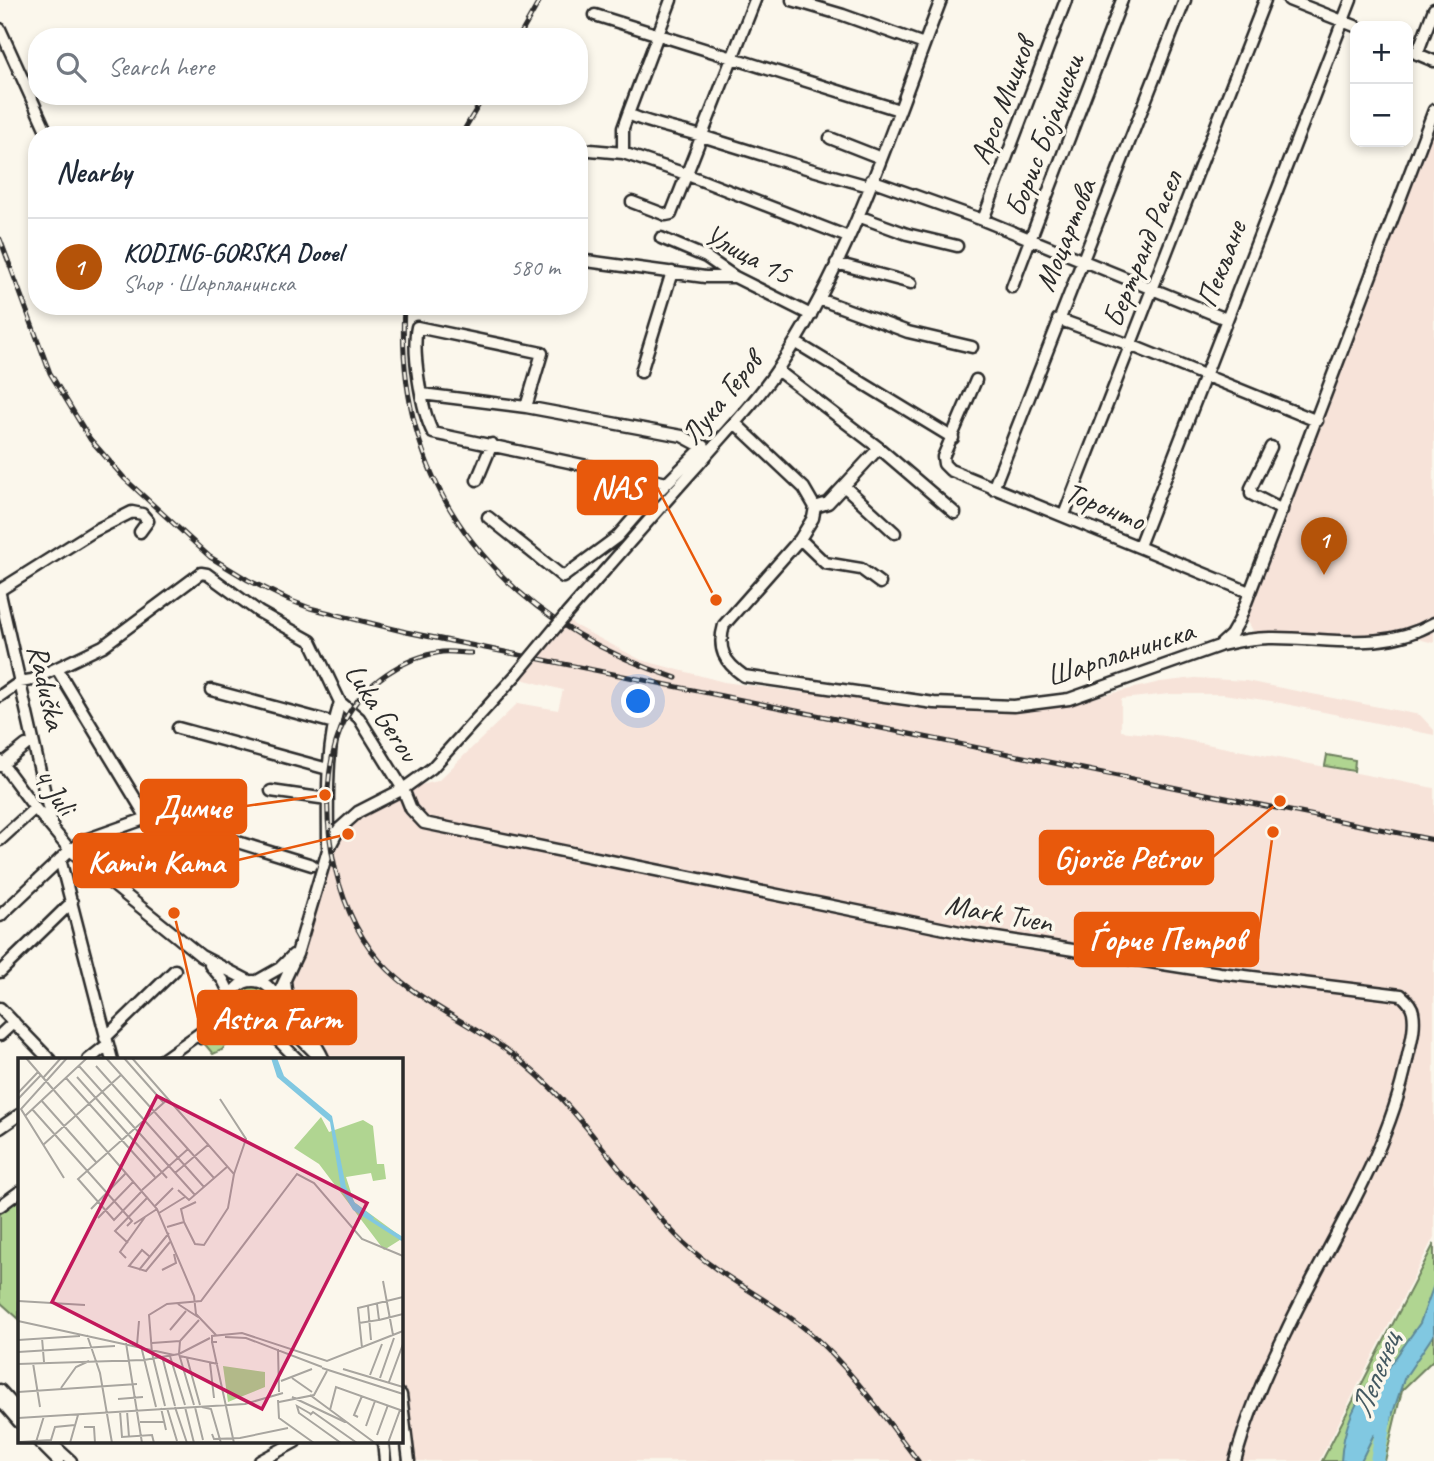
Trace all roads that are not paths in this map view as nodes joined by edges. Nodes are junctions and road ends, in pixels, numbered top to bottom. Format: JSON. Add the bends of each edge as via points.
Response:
{"nodes":[{"id":1,"x":671,"y":0,"type":"edge"},
{"id":2,"x":755,"y":0,"type":"edge"},
{"id":3,"x":792,"y":0,"type":"edge"},
{"id":4,"x":941,"y":0,"type":"edge"},
{"id":5,"x":1066,"y":0,"type":"edge"},
{"id":6,"x":1122,"y":0,"type":"edge"},
{"id":7,"x":1185,"y":0,"type":"edge"},
{"id":8,"x":1265,"y":0,"type":"edge"},
{"id":9,"x":1289,"y":0,"type":"edge"},
{"id":10,"x":1351,"y":0,"type":"edge"},
{"id":11,"x":1434,"y":9,"type":"edge"},
{"id":12,"x":594,"y":15,"type":"dead end"},
{"id":13,"x":1343,"y":21,"type":"junction"},
{"id":14,"x":1350,"y":24,"type":"edge"},
{"id":15,"x":0,"y":29,"type":"edge"},
{"id":16,"x":657,"y":35,"type":"junction"},
{"id":17,"x":924,"y":44,"type":"junction"},
{"id":18,"x":1413,"y":50,"type":"edge"},
{"id":19,"x":1413,"y":52,"type":"edge"},
{"id":20,"x":733,"y":58,"type":"junction"},
{"id":21,"x":1434,"y":61,"type":"edge"},
{"id":22,"x":28,"y":91,"type":"edge"},
{"id":23,"x":34,"y":105,"type":"edge"},
{"id":24,"x":899,"y":110,"type":"junction"},
{"id":25,"x":1434,"y":110,"type":"edge"},
{"id":26,"x":628,"y":114,"type":"junction"},
{"id":27,"x":44,"y":126,"type":"edge"},
{"id":28,"x":702,"y":136,"type":"junction"},
{"id":29,"x":830,"y":138,"type":"dead end"},
{"id":30,"x":588,"y":150,"type":"edge"},
{"id":31,"x":623,"y":153,"type":"junction"},
{"id":32,"x":881,"y":158,"type":"junction"},
{"id":33,"x":688,"y":175,"type":"junction"},
{"id":34,"x":870,"y":183,"type":"junction"},
{"id":35,"x":632,"y":202,"type":"dead end"},
{"id":36,"x":858,"y":216,"type":"junction"},
{"id":37,"x":983,"y":220,"type":"junction"},
{"id":38,"x":848,"y":237,"type":"junction"},
{"id":39,"x":661,"y":238,"type":"dead end"},
{"id":40,"x":1030,"y":239,"type":"junction"},
{"id":41,"x":957,"y":246,"type":"dead end"},
{"id":42,"x":1082,"y":259,"type":"junction"},
{"id":43,"x":588,"y":262,"type":"edge"},
{"id":44,"x":836,"y":262,"type":"junction"},
{"id":45,"x":672,"y":272,"type":"junction"},
{"id":46,"x":735,"y":277,"type":"junction"},
{"id":47,"x":911,"y":284,"type":"dead end"},
{"id":48,"x":1012,"y":287,"type":"dead end"},
{"id":49,"x":1153,"y":289,"type":"junction"},
{"id":50,"x":819,"y":299,"type":"junction"},
{"id":51,"x":811,"y":315,"type":"junction"},
{"id":52,"x":1058,"y":319,"type":"junction"},
{"id":53,"x":1226,"y":319,"type":"junction"},
{"id":54,"x":795,"y":342,"type":"junction"},
{"id":55,"x":1130,"y":345,"type":"junction"},
{"id":56,"x":972,"y":347,"type":"dead end"},
{"id":57,"x":777,"y":370,"type":"junction"},
{"id":58,"x":641,"y":372,"type":"dead end"},
{"id":59,"x":1204,"y":376,"type":"junction"},
{"id":60,"x":976,"y":380,"type":"dead end"},
{"id":61,"x":422,"y":394,"type":"junction"},
{"id":62,"x":526,"y":407,"type":"junction"},
{"id":63,"x":1317,"y":421,"type":"junction"},
{"id":64,"x":735,"y":423,"type":"junction"},
{"id":65,"x":953,"y":438,"type":"junction"},
{"id":66,"x":492,"y":444,"type":"junction"},
{"id":67,"x":1271,"y":447,"type":"dead end"},
{"id":68,"x":707,"y":448,"type":"junction"},
{"id":69,"x":878,"y":448,"type":"junction"},
{"id":70,"x":477,"y":480,"type":"dead end"},
{"id":71,"x":667,"y":483,"type":"junction"},
{"id":72,"x":844,"y":486,"type":"junction"},
{"id":73,"x":993,"y":489,"type":"junction"},
{"id":74,"x":815,"y":507,"type":"junction"},
{"id":75,"x":1282,"y":510,"type":"junction"},
{"id":76,"x":955,"y":513,"type":"dead end"},
{"id":77,"x":1064,"y":515,"type":"junction"},
{"id":78,"x":488,"y":517,"type":"dead end"},
{"id":79,"x":140,"y":532,"type":"dead end"},
{"id":80,"x":895,"y":533,"type":"dead end"},
{"id":81,"x":800,"y":538,"type":"junction"},
{"id":82,"x":1139,"y":547,"type":"junction"},
{"id":83,"x":880,"y":583,"type":"dead end"},
{"id":84,"x":0,"y":592,"type":"edge"},
{"id":85,"x":1250,"y":592,"type":"junction"},
{"id":86,"x":3,"y":621,"type":"edge"},
{"id":87,"x":1434,"y":623,"type":"edge"},
{"id":88,"x":1219,"y":646,"type":"junction"},
{"id":89,"x":57,"y":670,"type":"junction"},
{"id":90,"x":20,"y":682,"type":"junction"},
{"id":91,"x":211,"y":690,"type":"dead end"},
{"id":92,"x":0,"y":696,"type":"edge"},
{"id":93,"x":340,"y":702,"type":"junction"},
{"id":94,"x":334,"y":723,"type":"junction"},
{"id":95,"x":178,"y":728,"type":"dead end"},
{"id":96,"x":26,"y":745,"type":"dead end"},
{"id":97,"x":1,"y":764,"type":"edge"},
{"id":98,"x":328,"y":769,"type":"junction"},
{"id":99,"x":403,"y":789,"type":"junction"},
{"id":100,"x":271,"y":791,"type":"dead end"},
{"id":101,"x":327,"y":799,"type":"junction"},
{"id":102,"x":34,"y":808,"type":"junction"},
{"id":103,"x":147,"y":818,"type":"junction"},
{"id":104,"x":54,"y":832,"type":"junction"},
{"id":105,"x":0,"y":840,"type":"edge"},
{"id":106,"x":70,"y":849,"type":"junction"},
{"id":107,"x":328,"y":850,"type":"junction"},
{"id":108,"x":60,"y":859,"type":"junction"},
{"id":109,"x":312,"y":865,"type":"dead end"},
{"id":110,"x":72,"y":902,"type":"junction"},
{"id":111,"x":0,"y":916,"type":"edge"},
{"id":112,"x":301,"y":942,"type":"junction"},
{"id":113,"x":201,"y":956,"type":"junction"},
{"id":114,"x":175,"y":970,"type":"dead end"},
{"id":115,"x":0,"y":972,"type":"edge"},
{"id":116,"x":253,"y":981,"type":"junction"},
{"id":117,"x":285,"y":981,"type":"junction"},
{"id":118,"x":230,"y":998,"type":"junction"},
{"id":119,"x":276,"y":1001,"type":"junction"},
{"id":120,"x":0,"y":1008,"type":"edge"},
{"id":121,"x":14,"y":1022,"type":"junction"},
{"id":122,"x":251,"y":1027,"type":"junction"},
{"id":123,"x":0,"y":1035,"type":"edge"},
{"id":124,"x":106,"y":1041,"type":"junction"},
{"id":125,"x":184,"y":1045,"type":"junction"},
{"id":126,"x":48,"y":1058,"type":"edge"},
{"id":127,"x":90,"y":1058,"type":"edge"},
{"id":128,"x":111,"y":1058,"type":"edge"},
{"id":129,"x":165,"y":1058,"type":"edge"},
{"id":130,"x":296,"y":1058,"type":"edge"},
{"id":131,"x":320,"y":1058,"type":"edge"},
{"id":132,"x":321,"y":1058,"type":"edge"},
{"id":133,"x":18,"y":1116,"type":"edge"},
{"id":134,"x":0,"y":1128,"type":"edge"},
{"id":135,"x":18,"y":1193,"type":"edge"},
{"id":136,"x":0,"y":1206,"type":"edge"},
{"id":137,"x":0,"y":1390,"type":"edge"},
{"id":138,"x":0,"y":1400,"type":"edge"},
{"id":139,"x":402,"y":1403,"type":"edge"},
{"id":140,"x":18,"y":1410,"type":"edge"},
{"id":141,"x":18,"y":1421,"type":"edge"},
{"id":142,"x":41,"y":1444,"type":"edge"},
{"id":143,"x":52,"y":1444,"type":"edge"},
{"id":144,"x":291,"y":1444,"type":"edge"},
{"id":145,"x":58,"y":1461,"type":"edge"},
{"id":146,"x":71,"y":1461,"type":"edge"},
{"id":147,"x":260,"y":1461,"type":"edge"},
{"id":148,"x":409,"y":1461,"type":"edge"},
{"id":149,"x":1235,"y":1461,"type":"edge"}],
"edges":[{"from":1,"to":16,"type":"street"},
{"from":2,"to":20,"type":"street"},
{"from":3,"to":17,"type":"street"},
{"from":4,"to":17,"type":"street","name":"Лука Геров"},
{"from":5,"to":37,"type":"street","name":"Арсо Мицков"},
{"from":6,"to":40,"type":"street","name":"Борис Бојаџиски"},
{"from":7,"to":42,"type":"street","name":"Моцартова"},
{"from":8,"to":49,"type":"street","name":"Бертранд Расел"},
{"from":9,"to":13,"type":"street"},
{"from":10,"to":13,"type":"street","name":"Пекљане"},
{"from":11,"to":18,"type":"street"},
{"from":12,"to":16,"type":"street"},
{"from":13,"to":14,"type":"street"},
{"from":13,"to":53,"type":"street","name":"Пекљане"},
{"from":15,"to":22,"type":"street"},
{"from":16,"to":20,"type":"street"},
{"from":16,"to":26,"type":"street"},
{"from":17,"to":24,"type":"street","name":"Лука Геров"},
{"from":19,"to":21,"type":"street"},
{"from":20,"to":24,"type":"street"},
{"from":20,"to":28,"type":"street"},
{"from":23,"to":27,"type":"street"},
{"from":24,"to":32,"type":"street","name":"Лука Геров"},
{"from":25,"to":63,"type":"street","name":"Шарпланинска"},
{"from":26,"to":28,"type":"street"},
{"from":26,"to":31,"type":"street"},
{"from":28,"to":33,"type":"street"},
{"from":28,"to":34,"type":"street"},
{"from":29,"to":32,"type":"street"},
{"from":30,"to":31,"type":"street"},
{"from":31,"to":33,"type":"street"},
{"from":32,"to":34,"type":"street","name":"Лука Геров"},
{"from":33,"to":35,"type":"street","via":[[671,214]]},
{"from":33,"to":38,"type":"street"},
{"from":34,"to":36,"type":"street","name":"Лука Геров"},
{"from":34,"to":37,"type":"street"},
{"from":36,"to":38,"type":"street","name":"Лука Геров"},
{"from":36,"to":41,"type":"street"},
{"from":37,"to":40,"type":"street"},
{"from":38,"to":44,"type":"street","name":"Лука Геров"},
{"from":39,"to":46,"type":"street","name":"Улица 15","via":[[706,257]]},
{"from":40,"to":42,"type":"street"},
{"from":40,"to":48,"type":"street","name":"Борис Бојаџиски"},
{"from":42,"to":49,"type":"street"},
{"from":42,"to":52,"type":"street","name":"Моцартова"},
{"from":43,"to":45,"type":"street"},
{"from":44,"to":47,"type":"street"},
{"from":44,"to":50,"type":"street","name":"Лука Геров"},
{"from":45,"to":46,"type":"street"},
{"from":45,"to":58,"type":"street"},
{"from":46,"to":51,"type":"street","name":"Улица 15"},
{"from":49,"to":53,"type":"street"},
{"from":49,"to":55,"type":"street","name":"Бертранд Расел"},
{"from":50,"to":51,"type":"street","name":"Лука Геров"},
{"from":50,"to":56,"type":"street","via":[[908,332]]},
{"from":51,"to":54,"type":"street","name":"Лука Геров"},
{"from":52,"to":55,"type":"street"},
{"from":52,"to":73,"type":"street","name":"Моцартова"},
{"from":53,"to":59,"type":"street","name":"Пекљане"},
{"from":54,"to":57,"type":"street","name":"Лука Геров"},
{"from":54,"to":65,"type":"street"},
{"from":55,"to":59,"type":"street"},
{"from":55,"to":77,"type":"street","name":"Бертранд Расел"},
{"from":57,"to":64,"type":"street","name":"Лука Геров"},
{"from":57,"to":69,"type":"street"},
{"from":59,"to":63,"type":"street"},
{"from":59,"to":82,"type":"street","name":"Пекљане"},
{"from":60,"to":65,"type":"street"},
{"from":61,"to":62,"type":"street"},
{"from":61,"to":62,"type":"street","via":[[415,351],[418,327],[542,353]]},
{"from":61,"to":66,"type":"street","via":[[433,433]]},
{"from":62,"to":68,"type":"street","via":[[682,436]]},
{"from":63,"to":75,"type":"street","name":"Шарпланинска"},
{"from":64,"to":68,"type":"street","name":"Лука Геров"},
{"from":64,"to":74,"type":"street","via":[[804,488]]},
{"from":65,"to":73,"type":"street","name":"Торонто","via":[[944,464]]},
{"from":66,"to":70,"type":"street"},
{"from":66,"to":71,"type":"street"},
{"from":67,"to":75,"type":"street","via":[[1251,494]]},
{"from":68,"to":71,"type":"street"},
{"from":68,"to":99,"type":"street","name":"Лука Геров","bridge":true,"via":[[516,675],[432,768]]},
{"from":69,"to":72,"type":"street"},
{"from":69,"to":76,"type":"street"},
{"from":71,"to":78,"type":"street","via":[[617,537],[563,578]]},
{"from":72,"to":74,"type":"street","via":[[828,503]]},
{"from":72,"to":80,"type":"street"},
{"from":73,"to":77,"type":"street","name":"Торонто"},
{"from":74,"to":81,"type":"street","name":"Шарпланинска"},
{"from":75,"to":85,"type":"street","name":"Шарпланинска"},
{"from":77,"to":82,"type":"street","name":"Торонто"},
{"from":79,"to":84,"type":"street","via":[[148,521],[142,513],[132,513],[94,531]]},
{"from":81,"to":83,"type":"street","via":[[825,563],[861,569]]},
{"from":81,"to":88,"type":"street","name":"Шарпланинска","via":[[724,625],[720,641],[725,657],[744,676],[934,703],[1014,706],[1069,699]]},
{"from":82,"to":85,"type":"street","name":"Торонто"},
{"from":84,"to":86,"type":"street","name":"Raduška"},
{"from":85,"to":88,"type":"street","name":"Шарпланинска","via":[[1236,628]]},
{"from":86,"to":90,"type":"street","name":"Raduška"},
{"from":87,"to":88,"type":"street","via":[[1380,642],[1270,638]]},
{"from":89,"to":90,"type":"street"},
{"from":89,"to":93,"type":"street","name":"Luka Gerov","via":[[103,646],[201,573],[311,640]]},
{"from":89,"to":103,"type":"street"},
{"from":90,"to":92,"type":"street"},
{"from":90,"to":104,"type":"street","name":"Raduška"},
{"from":91,"to":94,"type":"street"},
{"from":93,"to":94,"type":"street"},
{"from":93,"to":99,"type":"street","name":"Luka Gerov","via":[[359,718]]},
{"from":94,"to":98,"type":"street"},
{"from":95,"to":98,"type":"street"},
{"from":96,"to":97,"type":"street"},
{"from":97,"to":102,"type":"street","name":"4 Juli"},
{"from":98,"to":101,"type":"street"},
{"from":99,"to":107,"type":"street","name":"Luka Gerov","via":[[358,812],[339,829]]},
{"from":99,"to":149,"type":"street","name":"Mark Tven","via":[[411,809],[425,823],[965,933],[1220,973],[1401,995],[1413,1012],[1413,1025],[1394,1111],[1359,1193],[1261,1384]]},
{"from":100,"to":101,"type":"street"},
{"from":101,"to":107,"type":"street"},
{"from":102,"to":104,"type":"street","name":"4 Juli"},
{"from":102,"to":105,"type":"street"},
{"from":103,"to":106,"type":"street"},
{"from":103,"to":109,"type":"street"},
{"from":104,"to":106,"type":"street","name":"4 Juli"},
{"from":106,"to":108,"type":"street"},
{"from":106,"to":113,"type":"street","name":"4 Juli"},
{"from":107,"to":112,"type":"street","name":"Luka Gerov"},
{"from":108,"to":110,"type":"street"},
{"from":108,"to":111,"type":"street"},
{"from":110,"to":115,"type":"street"},
{"from":110,"to":124,"type":"street"},
{"from":112,"to":116,"type":"street","name":"Luka Gerov","via":[[288,962]]},
{"from":112,"to":117,"type":"street","name":"Luka Gerov"},
{"from":113,"to":116,"type":"street","name":"4 Juli"},
{"from":113,"to":118,"type":"street","name":"4 Juli","via":[[221,976]]},
{"from":114,"to":124,"type":"street"},
{"from":116,"to":118,"type":"street","via":[[238,986]]},
{"from":116,"to":119,"type":"street","via":[[269,987]]},
{"from":117,"to":119,"type":"street","name":"Luka Gerov"},
{"from":117,"to":132,"type":"street","via":[[291,1011]]},
{"from":118,"to":122,"type":"street","via":[[236,1021]]},
{"from":118,"to":125,"type":"street","via":[[210,1026]]},
{"from":119,"to":122,"type":"street","via":[[270,1020]]},
{"from":119,"to":131,"type":"street","via":[[289,1027]]},
{"from":120,"to":121,"type":"street"},
{"from":121,"to":123,"type":"street"},
{"from":121,"to":126,"type":"street"},
{"from":122,"to":125,"type":"street","via":[[217,1031]]},
{"from":122,"to":130,"type":"street","via":[[278,1040]]},
{"from":124,"to":127,"type":"street"},
{"from":124,"to":128,"type":"street"},
{"from":125,"to":129,"type":"street"},
{"from":133,"to":134,"type":"street"},
{"from":135,"to":136,"type":"street"},
{"from":137,"to":140,"type":"street"},
{"from":138,"to":141,"type":"street"},
{"from":139,"to":148,"type":"street"},
{"from":142,"to":145,"type":"street"},
{"from":143,"to":146,"type":"street"},
{"from":144,"to":147,"type":"street"}]}
